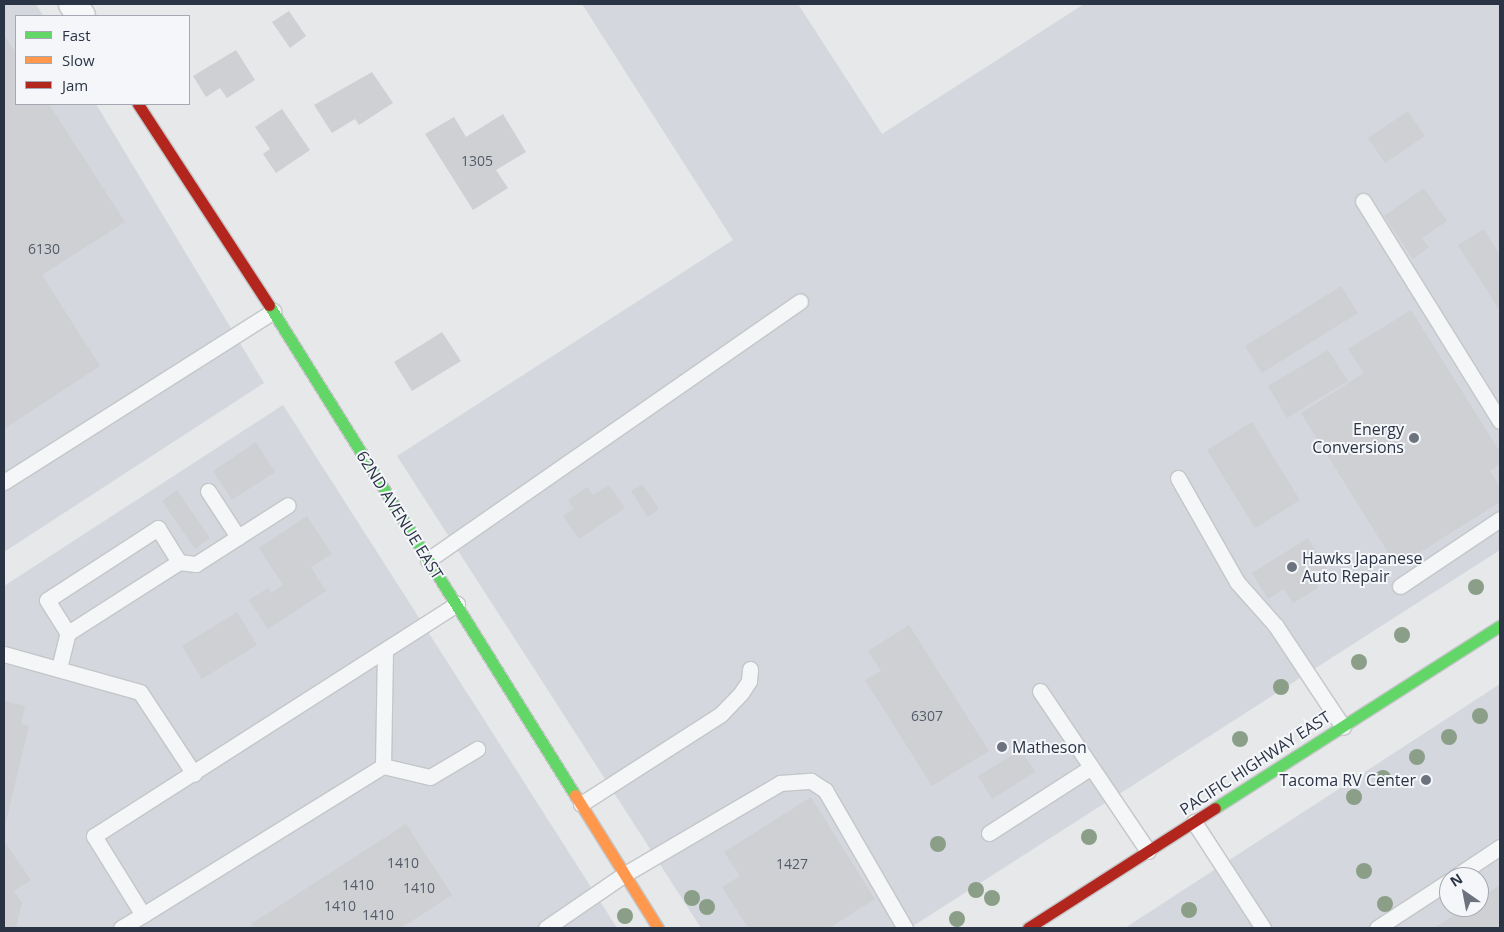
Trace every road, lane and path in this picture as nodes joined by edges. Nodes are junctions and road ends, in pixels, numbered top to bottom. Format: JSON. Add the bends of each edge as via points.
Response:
{"nodes":[{"id":1,"x":72,"y":4,"type":"edge"},
{"id":2,"x":80,"y":15,"type":"edge"},
{"id":3,"x":139,"y":105,"type":"edge"},
{"id":4,"x":1362,"y":201,"type":"dead end"},
{"id":5,"x":800,"y":301,"type":"dead end"},
{"id":6,"x":272,"y":311,"type":"junction"},
{"id":7,"x":1500,"y":421,"type":"edge"},
{"id":8,"x":1178,"y":478,"type":"dead end"},
{"id":9,"x":4,"y":482,"type":"edge"},
{"id":10,"x":208,"y":491,"type":"dead end"},
{"id":11,"x":288,"y":505,"type":"dead end"},
{"id":12,"x":1500,"y":519,"type":"edge"},
{"id":13,"x":238,"y":538,"type":"junction"},
{"id":14,"x":428,"y":560,"type":"junction"},
{"id":15,"x":179,"y":562,"type":"junction"},
{"id":16,"x":1400,"y":586,"type":"dead end"},
{"id":17,"x":457,"y":604,"type":"junction"},
{"id":18,"x":1500,"y":626,"type":"edge"},
{"id":19,"x":68,"y":633,"type":"junction"},
{"id":20,"x":385,"y":651,"type":"junction"},
{"id":21,"x":4,"y":654,"type":"edge"},
{"id":22,"x":59,"y":668,"type":"junction"},
{"id":23,"x":750,"y":669,"type":"dead end"},
{"id":24,"x":1040,"y":692,"type":"dead end"},
{"id":25,"x":1343,"y":727,"type":"junction"},
{"id":26,"x":476,"y":749,"type":"dead end"},
{"id":27,"x":383,"y":766,"type":"junction"},
{"id":28,"x":1090,"y":768,"type":"junction"},
{"id":29,"x":194,"y":774,"type":"junction"},
{"id":30,"x":582,"y":804,"type":"junction"},
{"id":31,"x":1194,"y":822,"type":"junction"},
{"id":32,"x":989,"y":833,"type":"dead end"},
{"id":33,"x":1500,"y":847,"type":"edge"},
{"id":34,"x":1148,"y":851,"type":"junction"},
{"id":35,"x":1470,"y":867,"type":"edge"},
{"id":36,"x":625,"y":874,"type":"junction"},
{"id":37,"x":1439,"y":888,"type":"edge"},
{"id":38,"x":143,"y":915,"type":"junction"},
{"id":39,"x":653,"y":926,"type":"edge"},
{"id":40,"x":121,"y":928,"type":"edge"},
{"id":41,"x":546,"y":928,"type":"edge"},
{"id":42,"x":906,"y":928,"type":"edge"},
{"id":43,"x":1028,"y":928,"type":"edge"},
{"id":44,"x":1263,"y":928,"type":"edge"},
{"id":45,"x":1377,"y":928,"type":"edge"}],
"edges":[{"from":1,"to":2,"type":"street"},
{"from":3,"to":6,"type":"street","name":"62ND AVENUE EAST"},
{"from":4,"to":7,"type":"lane"},
{"from":5,"to":14,"type":"lane"},
{"from":6,"to":9,"type":"lane"},
{"from":6,"to":14,"type":"street","name":"62ND AVENUE EAST"},
{"from":8,"to":25,"type":"lane","via":[[1237,582],[1276,626]]},
{"from":10,"to":13,"type":"lane"},
{"from":11,"to":13,"type":"lane"},
{"from":12,"to":16,"type":"lane"},
{"from":13,"to":15,"type":"lane","via":[[196,564]]},
{"from":14,"to":17,"type":"street","name":"62ND AVENUE EAST"},
{"from":15,"to":19,"type":"lane"},
{"from":15,"to":19,"type":"lane","via":[[158,528],[150,533],[47,600]]},
{"from":17,"to":20,"type":"lane"},
{"from":17,"to":30,"type":"street","name":"62ND AVENUE EAST"},
{"from":18,"to":25,"type":"street","name":"PACIFIC HIGHWAY EAST"},
{"from":19,"to":22,"type":"lane"},
{"from":20,"to":27,"type":"lane"},
{"from":20,"to":29,"type":"lane"},
{"from":21,"to":22,"type":"lane"},
{"from":22,"to":29,"type":"lane","via":[[140,692]]},
{"from":23,"to":30,"type":"lane","via":[[749,680],[741,693],[721,714]]},
{"from":24,"to":28,"type":"lane"},
{"from":25,"to":31,"type":"street","name":"PACIFIC HIGHWAY EAST"},
{"from":26,"to":27,"type":"lane","via":[[430,777]]},
{"from":27,"to":38,"type":"lane"},
{"from":28,"to":32,"type":"lane"},
{"from":28,"to":34,"type":"lane"},
{"from":29,"to":38,"type":"lane","via":[[94,836]]},
{"from":30,"to":36,"type":"street","name":"62ND AVENUE EAST"},
{"from":31,"to":34,"type":"street","name":"PACIFIC HIGHWAY EAST"},
{"from":31,"to":44,"type":"lane"},
{"from":33,"to":35,"type":"lane"},
{"from":34,"to":43,"type":"street","name":"PACIFIC HIGHWAY EAST"},
{"from":36,"to":39,"type":"street","name":"62ND AVENUE EAST"},
{"from":36,"to":41,"type":"lane"},
{"from":36,"to":42,"type":"lane","via":[[780,783],[811,780],[825,790]]},
{"from":37,"to":45,"type":"lane"},
{"from":38,"to":40,"type":"lane"}]}
